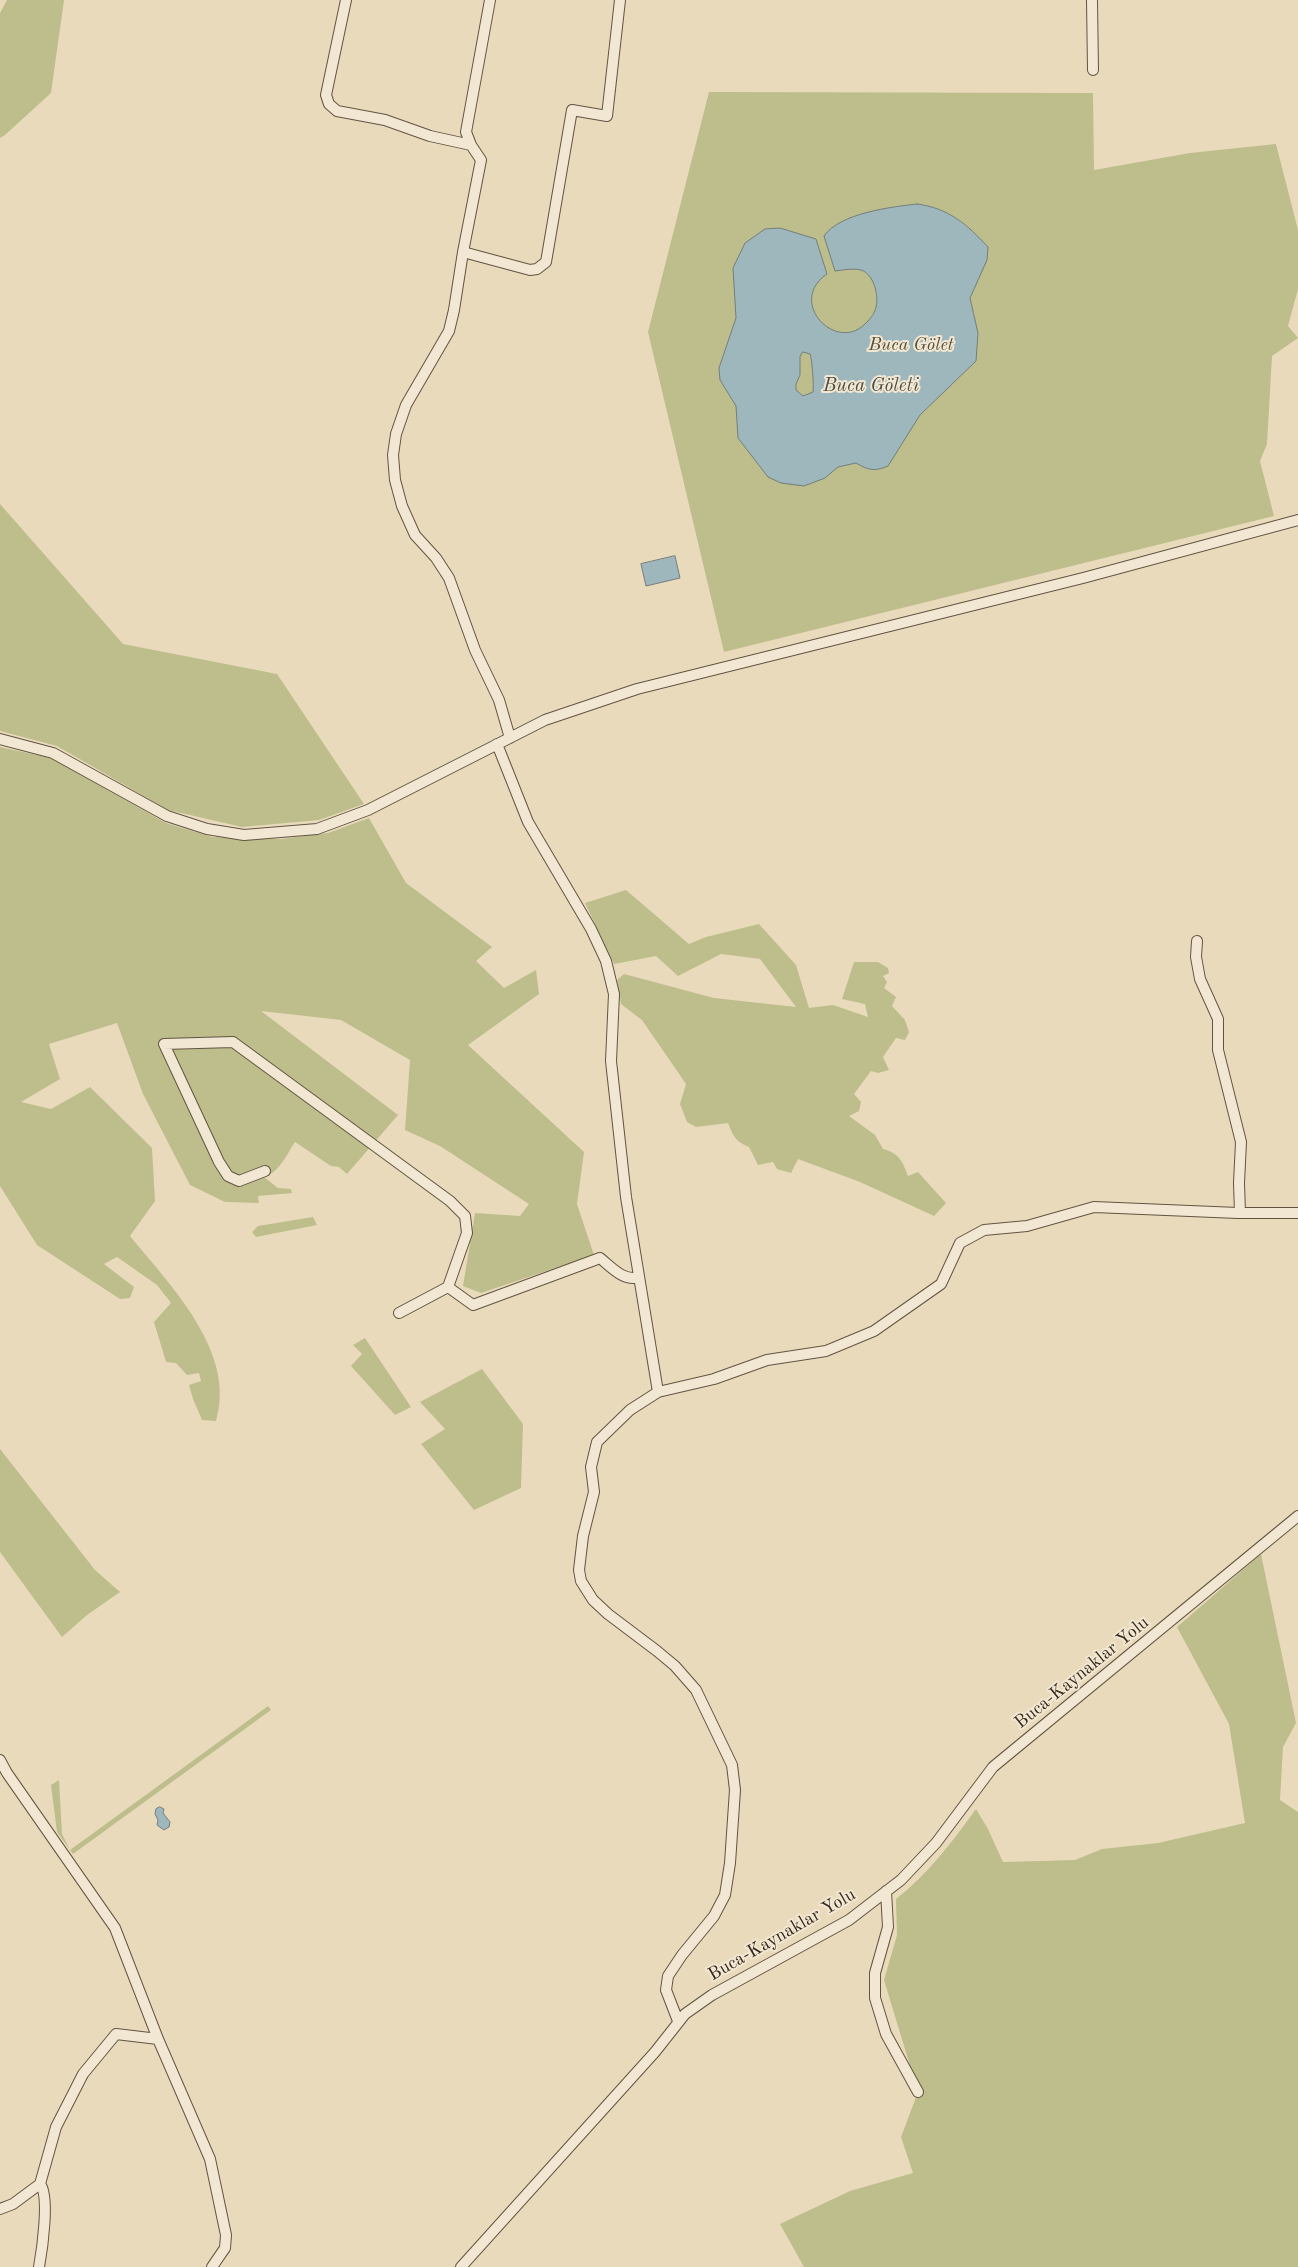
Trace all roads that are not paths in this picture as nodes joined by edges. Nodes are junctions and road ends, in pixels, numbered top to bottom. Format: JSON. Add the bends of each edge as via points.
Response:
{"nodes":[{"id":1,"x":346,"y":0,"type":"edge"},
{"id":2,"x":490,"y":0,"type":"edge"},
{"id":3,"x":620,"y":0,"type":"edge"},
{"id":4,"x":1092,"y":0,"type":"edge"},
{"id":5,"x":1092,"y":70,"type":"dead end"},
{"id":6,"x":471,"y":145,"type":"junction"},
{"id":7,"x":463,"y":252,"type":"junction"},
{"id":8,"x":1298,"y":520,"type":"edge"},
{"id":9,"x":510,"y":738,"type":"junction"},
{"id":10,"x":0,"y":740,"type":"edge"},
{"id":11,"x":497,"y":744,"type":"junction"},
{"id":12,"x":1197,"y":941,"type":"dead end"},
{"id":13,"x":265,"y":1171,"type":"dead end"},
{"id":14,"x":1240,"y":1213,"type":"junction"},
{"id":15,"x":1298,"y":1213,"type":"edge"},
{"id":16,"x":639,"y":1277,"type":"junction"},
{"id":17,"x":448,"y":1287,"type":"junction"},
{"id":18,"x":399,"y":1313,"type":"dead end"},
{"id":19,"x":658,"y":1392,"type":"junction"},
{"id":20,"x":1298,"y":1516,"type":"edge"},
{"id":21,"x":0,"y":1760,"type":"edge"},
{"id":22,"x":886,"y":1891,"type":"junction"},
{"id":23,"x":678,"y":2022,"type":"junction"},
{"id":24,"x":158,"y":2039,"type":"junction"},
{"id":25,"x":918,"y":2092,"type":"dead end"},
{"id":26,"x":40,"y":2184,"type":"junction"},
{"id":27,"x":0,"y":2209,"type":"edge"},
{"id":28,"x":39,"y":2267,"type":"edge"},
{"id":29,"x":212,"y":2267,"type":"edge"},
{"id":30,"x":462,"y":2267,"type":"edge"}],
"edges":[{"from":1,"to":6,"type":"street","via":[[326,95],[331,107]]},
{"from":2,"to":6,"type":"street","via":[[466,132]]},
{"from":3,"to":7,"type":"street","via":[[607,116],[572,110],[546,262],[538,269],[530,270]]},
{"from":4,"to":5,"type":"street"},
{"from":6,"to":7,"type":"street","via":[[481,160]]},
{"from":7,"to":9,"type":"street","via":[[449,331],[406,405],[396,434],[393,455],[395,480],[415,535],[449,578],[475,650],[499,700]]},
{"from":8,"to":9,"type":"street","via":[[1083,578],[637,689],[545,720]]},
{"from":9,"to":11,"type":"street"},
{"from":10,"to":11,"type":"street","via":[[53,753],[167,816],[207,829],[244,835],[317,829],[368,810]]},
{"from":11,"to":16,"type":"street","via":[[528,822],[592,930],[606,961],[614,994],[611,1061],[626,1197]]},
{"from":12,"to":14,"type":"street","via":[[1200,978],[1218,1018],[1218,1050],[1240,1142]]},
{"from":13,"to":17,"type":"street","via":[[239,1181],[228,1176],[164,1044],[233,1042],[450,1201],[465,1216],[467,1233]]},
{"from":14,"to":15,"type":"street"},
{"from":14,"to":19,"type":"street","via":[[1094,1208],[1027,1226],[984,1230],[960,1242],[941,1284],[874,1331],[826,1352],[767,1360],[714,1379]]},
{"from":16,"to":17,"type":"street","via":[[625,1277],[600,1258],[473,1305]]},
{"from":16,"to":19,"type":"street"},
{"from":17,"to":18,"type":"street"},
{"from":19,"to":23,"type":"street","via":[[630,1410],[597,1442],[592,1467],[594,1492],[579,1570],[593,1600],[663,1656],[696,1690],[732,1764],[735,1790],[725,1896],[714,1916],[668,1976],[666,1990]]},
{"from":20,"to":22,"type":"street","name":"Buca-Kaynaklar Yolu","via":[[993,1767],[936,1843]]},
{"from":21,"to":24,"type":"street","via":[[114,1928]]},
{"from":22,"to":23,"type":"street","name":"Buca-Kaynaklar Yolu","via":[[849,1920],[712,1995]]},
{"from":22,"to":25,"type":"street","via":[[888,1927],[875,1973],[875,1998],[886,2034]]},
{"from":23,"to":30,"type":"street","name":"Buca-Kaynaklar Yolu"},
{"from":24,"to":26,"type":"street","via":[[116,2034],[83,2074],[56,2127]]},
{"from":24,"to":29,"type":"street","via":[[210,2159],[226,2235],[225,2248]]},
{"from":26,"to":27,"type":"street","via":[[13,2204]]},
{"from":26,"to":28,"type":"street","via":[[44,2191],[44,2215]]}]}
